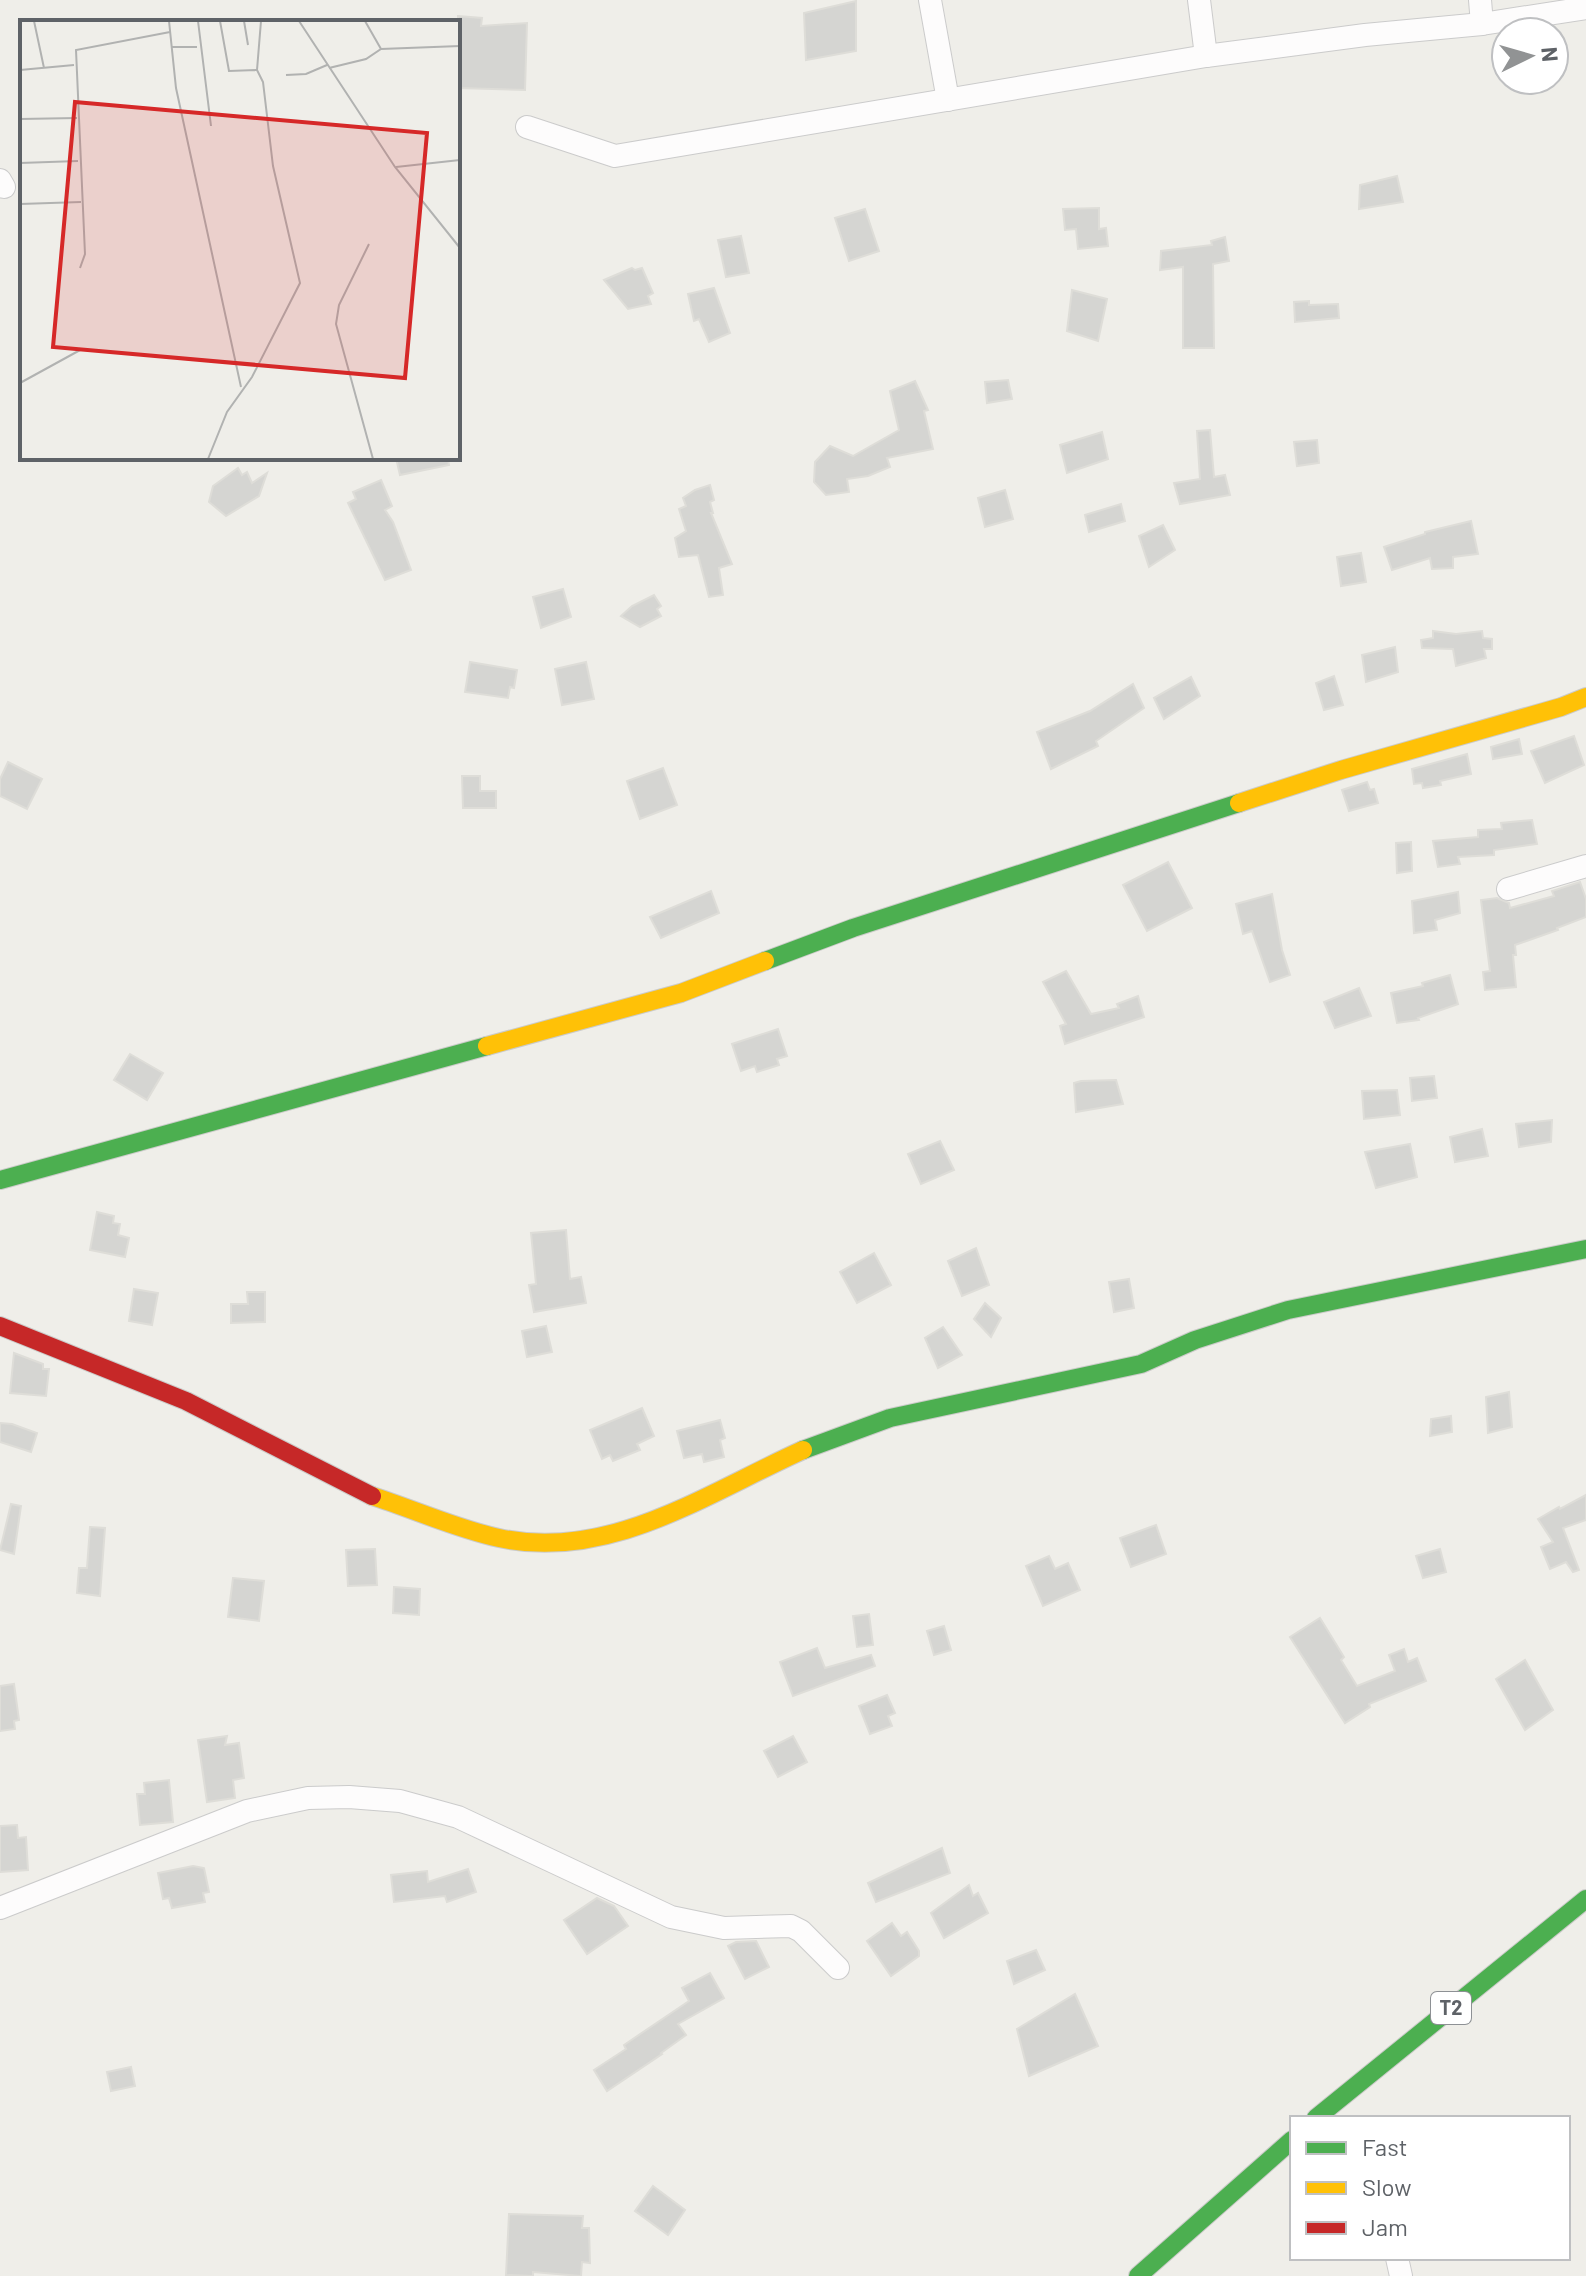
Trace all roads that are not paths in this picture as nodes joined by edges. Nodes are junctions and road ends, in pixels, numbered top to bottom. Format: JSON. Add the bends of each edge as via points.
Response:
{"nodes":[{"id":1,"x":930,"y":0,"type":"edge"},
{"id":2,"x":1199,"y":0,"type":"edge"},
{"id":3,"x":1480,"y":0,"type":"edge"},
{"id":4,"x":1586,"y":8,"type":"edge"},
{"id":5,"x":1482,"y":24,"type":"junction"},
{"id":6,"x":1206,"y":56,"type":"junction"},
{"id":7,"x":948,"y":100,"type":"junction"},
{"id":8,"x":527,"y":127,"type":"dead end"},
{"id":9,"x":1586,"y":697,"type":"edge"},
{"id":10,"x":1586,"y":866,"type":"edge"},
{"id":11,"x":1508,"y":889,"type":"dead end"},
{"id":12,"x":0,"y":1180,"type":"edge"},
{"id":13,"x":1586,"y":1249,"type":"edge"},
{"id":14,"x":0,"y":1326,"type":"edge"},
{"id":15,"x":1586,"y":1899,"type":"edge"},
{"id":16,"x":0,"y":1908,"type":"edge"},
{"id":17,"x":838,"y":1968,"type":"dead end"},
{"id":18,"x":1346,"y":2092,"type":"junction"},
{"id":19,"x":1318,"y":2116,"type":"edge"},
{"id":20,"x":1353,"y":2116,"type":"edge"},
{"id":21,"x":1290,"y":2142,"type":"edge"},
{"id":22,"x":1138,"y":2276,"type":"edge"}],
"edges":[{"from":1,"to":7,"type":"street"},
{"from":2,"to":6,"type":"street"},
{"from":3,"to":5,"type":"street"},
{"from":4,"to":5,"type":"street"},
{"from":5,"to":6,"type":"street"},
{"from":6,"to":7,"type":"street"},
{"from":7,"to":8,"type":"street","via":[[615,156]]},
{"from":9,"to":12,"type":"main road","via":[[1341,770],[853,928],[681,993]]},
{"from":10,"to":11,"type":"street"},
{"from":13,"to":14,"type":"main road","via":[[1288,1310],[1141,1364],[890,1418],[802,1450],[645,1525],[588,1541],[548,1544],[499,1538],[370,1495],[186,1401]]},
{"from":15,"to":18,"type":"main road","number":"T2"},
{"from":16,"to":17,"type":"street","via":[[247,1811],[308,1798],[349,1797],[400,1801],[458,1817],[671,1917],[724,1928],[791,1926]]},
{"from":18,"to":19,"type":"main road","number":"T2"},
{"from":18,"to":20,"type":"street"},
{"from":21,"to":22,"type":"main road"}]}
